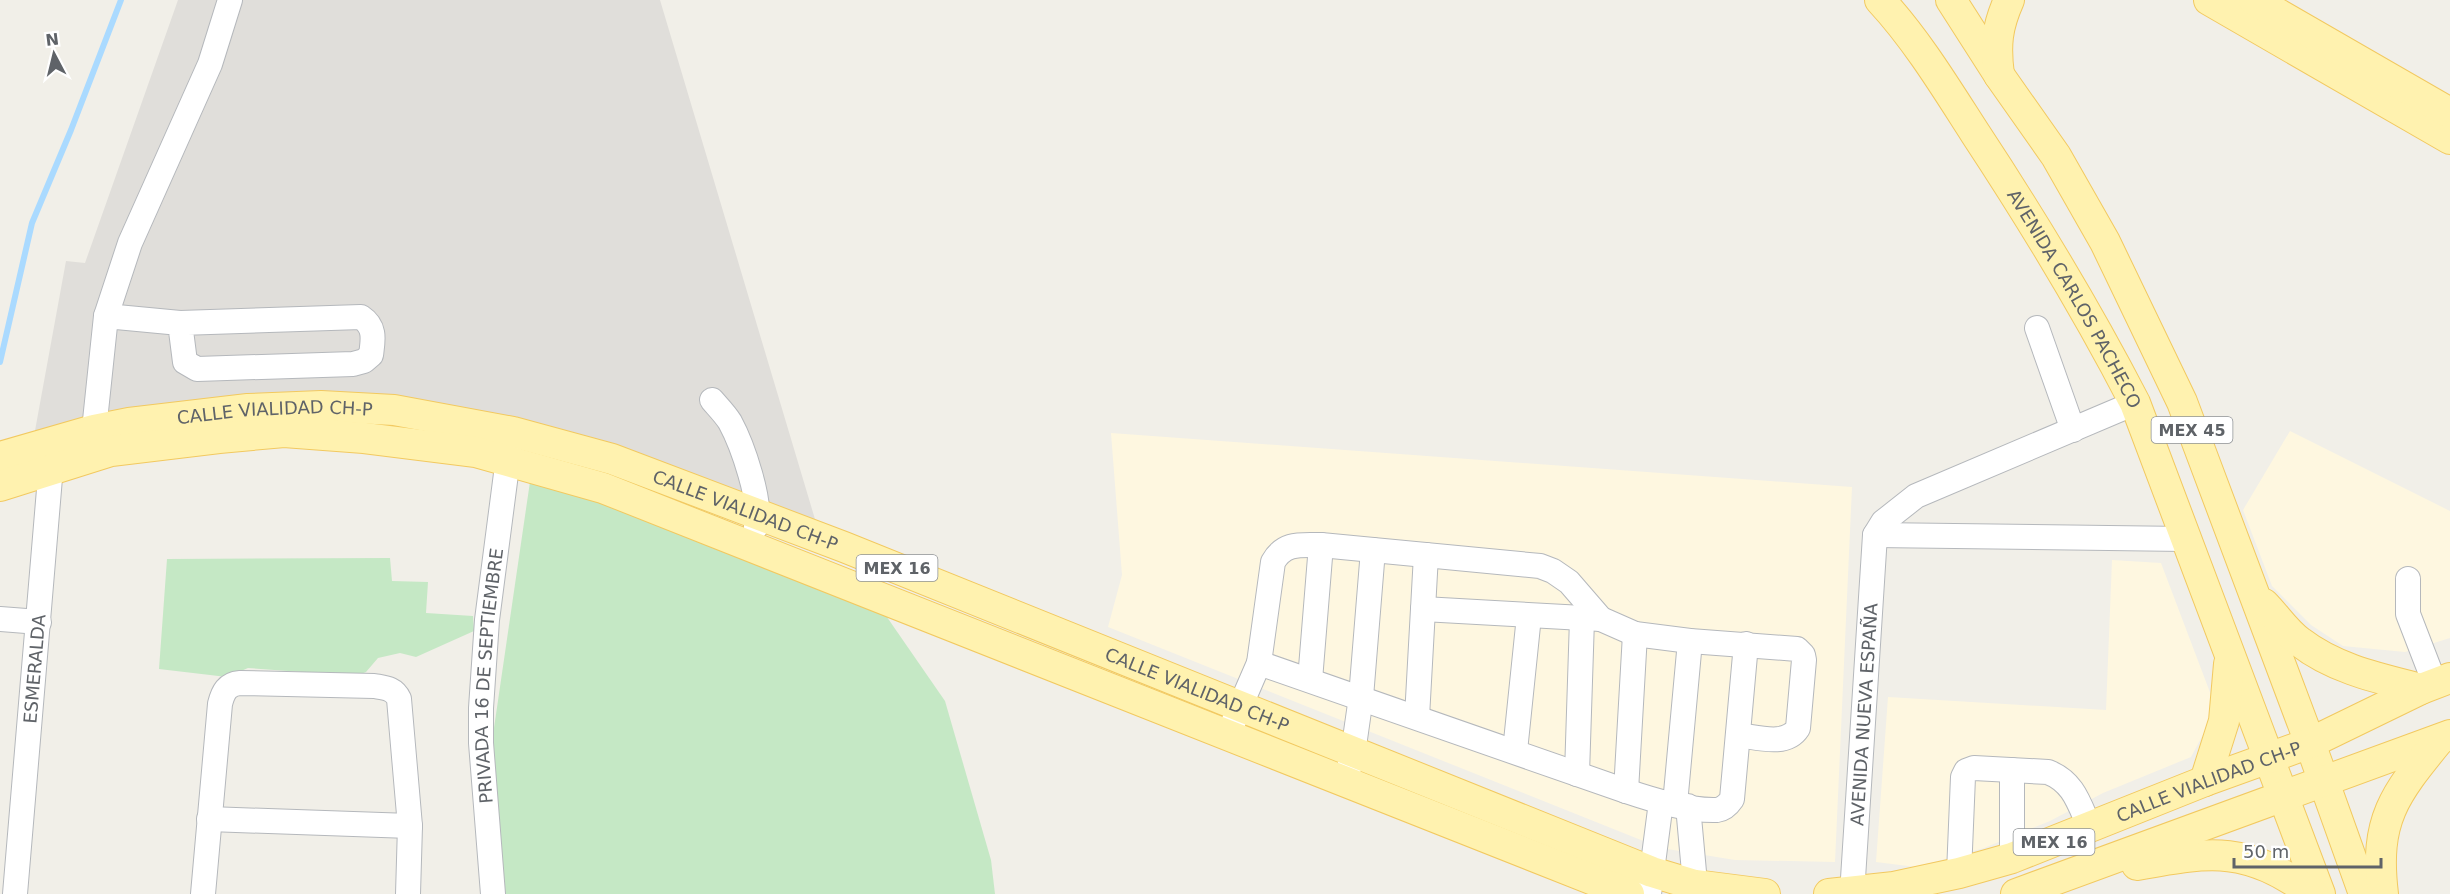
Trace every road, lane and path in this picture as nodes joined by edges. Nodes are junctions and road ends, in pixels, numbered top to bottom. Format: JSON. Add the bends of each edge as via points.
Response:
{"nodes":[{"id":1,"x":230,"y":0,"type":"edge"},
{"id":2,"x":1880,"y":0,"type":"edge"},
{"id":3,"x":1951,"y":0,"type":"edge"},
{"id":4,"x":2010,"y":0,"type":"edge"},
{"id":5,"x":2209,"y":0,"type":"edge"},
{"id":6,"x":2254,"y":0,"type":"edge"},
{"id":7,"x":1999,"y":75,"type":"junction"},
{"id":8,"x":2450,"y":113,"type":"edge"},
{"id":9,"x":2450,"y":139,"type":"edge"},
{"id":10,"x":106,"y":316,"type":"junction"},
{"id":11,"x":180,"y":323,"type":"junction"},
{"id":12,"x":2037,"y":328,"type":"dead end"},
{"id":13,"x":712,"y":399,"type":"dead end"},
{"id":14,"x":2135,"y":403,"type":"junction"},
{"id":15,"x":94,"y":430,"type":"junction"},
{"id":16,"x":2073,"y":430,"type":"junction"},
{"id":17,"x":509,"y":445,"type":"junction"},
{"id":18,"x":52,"y":455,"type":"junction"},
{"id":19,"x":0,"y":457,"type":"edge"},
{"id":20,"x":0,"y":486,"type":"edge"},
{"id":21,"x":760,"y":515,"type":"junction"},
{"id":22,"x":1875,"y":536,"type":"junction"},
{"id":23,"x":2185,"y":539,"type":"junction"},
{"id":24,"x":1321,"y":545,"type":"junction"},
{"id":25,"x":750,"y":546,"type":"junction"},
{"id":26,"x":1373,"y":550,"type":"junction"},
{"id":27,"x":1426,"y":555,"type":"junction"},
{"id":28,"x":2408,"y":579,"type":"dead end"},
{"id":29,"x":2253,"y":592,"type":"junction"},
{"id":30,"x":1423,"y":609,"type":"junction"},
{"id":31,"x":1529,"y":616,"type":"junction"},
{"id":32,"x":0,"y":619,"type":"edge"},
{"id":33,"x":1591,"y":619,"type":"junction"},
{"id":34,"x":39,"y":622,"type":"junction"},
{"id":35,"x":1635,"y":634,"type":"junction"},
{"id":36,"x":1690,"y":641,"type":"junction"},
{"id":37,"x":1746,"y":644,"type":"junction"},
{"id":38,"x":2230,"y":658,"type":"junction"},
{"id":39,"x":1259,"y":663,"type":"junction"},
{"id":40,"x":1310,"y":680,"type":"junction"},
{"id":41,"x":2435,"y":684,"type":"edge"},
{"id":42,"x":1361,"y":697,"type":"junction"},
{"id":43,"x":1240,"y":706,"type":"junction"},
{"id":44,"x":1417,"y":717,"type":"junction"},
{"id":45,"x":1228,"y":735,"type":"junction"},
{"id":46,"x":1738,"y":735,"type":"junction"},
{"id":47,"x":2445,"y":737,"type":"edge"},
{"id":48,"x":2310,"y":743,"type":"junction"},
{"id":49,"x":1515,"y":751,"type":"junction"},
{"id":50,"x":2271,"y":758,"type":"junction"},
{"id":51,"x":1349,"y":767,"type":"junction"},
{"id":52,"x":2012,"y":771,"type":"junction"},
{"id":53,"x":1577,"y":774,"type":"junction"},
{"id":54,"x":2205,"y":781,"type":"junction"},
{"id":55,"x":2323,"y":781,"type":"junction"},
{"id":56,"x":1626,"y":791,"type":"junction"},
{"id":57,"x":2285,"y":796,"type":"junction"},
{"id":58,"x":1674,"y":804,"type":"junction"},
{"id":59,"x":209,"y":819,"type":"junction"},
{"id":60,"x":410,"y":826,"type":"junction"},
{"id":61,"x":2090,"y":828,"type":"junction"},
{"id":62,"x":2012,"y":858,"type":"junction"},
{"id":63,"x":1959,"y":873,"type":"junction"},
{"id":64,"x":2055,"y":881,"type":"junction"},
{"id":65,"x":1650,"y":883,"type":"edge"},
{"id":66,"x":1696,"y":890,"type":"edge"},
{"id":67,"x":15,"y":894,"type":"edge"},
{"id":68,"x":203,"y":894,"type":"edge"},
{"id":69,"x":408,"y":894,"type":"edge"},
{"id":70,"x":493,"y":894,"type":"edge"},
{"id":71,"x":1629,"y":894,"type":"edge"},
{"id":72,"x":1765,"y":894,"type":"edge"},
{"id":73,"x":1844,"y":894,"type":"edge"},
{"id":74,"x":2016,"y":894,"type":"edge"},
{"id":75,"x":2313,"y":894,"type":"edge"},
{"id":76,"x":2320,"y":894,"type":"edge"},
{"id":77,"x":2364,"y":894,"type":"edge"},
{"id":78,"x":2383,"y":894,"type":"edge"}],
"edges":[{"from":1,"to":10,"type":"street","via":[[210,64],[130,243]]},
{"from":2,"to":14,"type":"main road","name":"AVENIDA CARLOS PACHECO","number":"MEX 45","via":[[1945,87],[2031,218]]},
{"from":3,"to":7,"type":"main road","number":"MEX 45"},
{"from":4,"to":7,"type":"main road","via":[[2000,20],[1996,47]]},
{"from":5,"to":9,"type":"main road"},
{"from":6,"to":8,"type":"main road"},
{"from":7,"to":29,"type":"main road","number":"MEX 45","via":[[2056,156],[2105,242],[2182,402]]},
{"from":10,"to":11,"type":"street"},
{"from":10,"to":15,"type":"street"},
{"from":11,"to":11,"type":"street","via":[[362,317],[373,334],[371,355],[353,364],[197,369],[185,363]]},
{"from":12,"to":16,"type":"street"},
{"from":13,"to":21,"type":"street","via":[[729,420],[743,450]]},
{"from":14,"to":16,"type":"street"},
{"from":14,"to":23,"type":"main road","name":"AVENIDA CARLOS PACHECO","number":"MEX 45"},
{"from":15,"to":17,"type":"main road","name":"CALLE VIALIDAD CH-P","number":"MEX 16","via":[[248,409],[321,406],[394,410]]},
{"from":15,"to":18,"type":"main road","name":"CALLE VIALIDAD CH-P","number":"MEX 16"},
{"from":16,"to":22,"type":"street","via":[[1916,496],[1883,522]]},
{"from":17,"to":18,"type":"main road","name":"CALLE VIALIDAD CH-P","number":"MEX 16","via":[[476,452],[284,432]]},
{"from":17,"to":21,"type":"main road","name":"CALLE VIALIDAD CH-P","number":"MEX 16","via":[[612,459]]},
{"from":17,"to":25,"type":"main road","name":"CALLE VIALIDAD CH-P","number":"MEX 16","via":[[603,488]]},
{"from":17,"to":70,"type":"street","name":"PRIVADA 16 DE SEPTIEMBRE","via":[[487,620],[481,708]]},
{"from":18,"to":19,"type":"main road","name":"CALLE VIALIDAD CH-P","number":"MEX 16"},
{"from":18,"to":20,"type":"main road","name":"CALLE VIALIDAD CH-P","number":"MEX 16"},
{"from":18,"to":34,"type":"street","name":"ESMERALDA"},
{"from":21,"to":25,"type":"street"},
{"from":21,"to":43,"type":"main road","name":"CALLE VIALIDAD CH-P","number":"MEX 16"},
{"from":22,"to":23,"type":"street"},
{"from":22,"to":73,"type":"street","name":"AVENIDA NUEVA ESPAÑA"},
{"from":23,"to":38,"type":"main road","name":"AVENIDA CARLOS PACHECO","number":"MEX 45"},
{"from":24,"to":26,"type":"street"},
{"from":24,"to":39,"type":"street","via":[[1288,546],[1276,556]]},
{"from":24,"to":40,"type":"street"},
{"from":25,"to":45,"type":"main road","name":"CALLE VIALIDAD CH-P","number":"MEX 16"},
{"from":26,"to":27,"type":"street"},
{"from":26,"to":42,"type":"street"},
{"from":27,"to":30,"type":"street"},
{"from":27,"to":33,"type":"street","via":[[1539,566],[1553,571],[1569,582]]},
{"from":28,"to":41,"type":"street","via":[[2408,614]]},
{"from":29,"to":41,"type":"main road","via":[[2298,641],[2320,656],[2363,674]]},
{"from":29,"to":48,"type":"main road","number":"MEX 45"},
{"from":30,"to":31,"type":"street"},
{"from":30,"to":44,"type":"street"},
{"from":31,"to":33,"type":"street"},
{"from":31,"to":49,"type":"street"},
{"from":32,"to":34,"type":"street"},
{"from":33,"to":35,"type":"street"},
{"from":33,"to":53,"type":"street"},
{"from":34,"to":67,"type":"street","name":"ESMERALDA"},
{"from":35,"to":36,"type":"street"},
{"from":35,"to":56,"type":"street"},
{"from":36,"to":37,"type":"street"},
{"from":36,"to":58,"type":"street"},
{"from":37,"to":46,"type":"street"},
{"from":37,"to":46,"type":"street","via":[[1797,649],[1804,660],[1798,728],[1794,734],[1782,740]]},
{"from":38,"to":50,"type":"main road","name":"AVENIDA CARLOS PACHECO","number":"MEX 45"},
{"from":38,"to":54,"type":"main road","via":[[2224,721]]},
{"from":39,"to":40,"type":"street"},
{"from":39,"to":43,"type":"street"},
{"from":40,"to":42,"type":"street"},
{"from":41,"to":48,"type":"main road","name":"CALLE VIALIDAD CH-P"},
{"from":42,"to":44,"type":"street"},
{"from":42,"to":51,"type":"street"},
{"from":43,"to":45,"type":"street"},
{"from":43,"to":51,"type":"main road","name":"CALLE VIALIDAD CH-P","number":"MEX 16"},
{"from":44,"to":49,"type":"street"},
{"from":45,"to":51,"type":"main road","name":"CALLE VIALIDAD CH-P","number":"MEX 16"},
{"from":46,"to":58,"type":"street","via":[[1729,805],[1718,810]]},
{"from":47,"to":55,"type":"main road"},
{"from":47,"to":78,"type":"main road","via":[[2413,773],[2387,816],[2380,869]]},
{"from":48,"to":50,"type":"main road","name":"CALLE VIALIDAD CH-P","number":"MEX 16"},
{"from":48,"to":55,"type":"main road","number":"MEX 45"},
{"from":49,"to":53,"type":"street"},
{"from":50,"to":54,"type":"main road","name":"CALLE VIALIDAD CH-P","number":"MEX 16"},
{"from":50,"to":57,"type":"main road","name":"AVENIDA CARLOS PACHECO","number":"MEX 45"},
{"from":51,"to":65,"type":"main road","name":"CALLE VIALIDAD CH-P","number":"MEX 16"},
{"from":51,"to":71,"type":"main road","name":"CALLE VIALIDAD CH-P","number":"MEX 16"},
{"from":52,"to":61,"type":"street","via":[[2048,772],[2065,780]]},
{"from":52,"to":62,"type":"street"},
{"from":52,"to":63,"type":"street","via":[[1974,768],[1962,777]]},
{"from":53,"to":56,"type":"street"},
{"from":54,"to":61,"type":"main road","name":"CALLE VIALIDAD CH-P","number":"MEX 16"},
{"from":55,"to":57,"type":"main road","number":"MEX 16"},
{"from":55,"to":77,"type":"main road","number":"MEX 45"},
{"from":56,"to":58,"type":"street"},
{"from":57,"to":64,"type":"main road","number":"MEX 16"},
{"from":57,"to":76,"type":"main road","name":"AVENIDA CARLOS PACHECO","number":"MEX 45"},
{"from":58,"to":65,"type":"street"},
{"from":58,"to":66,"type":"street"},
{"from":59,"to":60,"type":"street"},
{"from":59,"to":60,"type":"street","via":[[219,704],[222,694],[233,683],[374,686],[391,689],[399,699]]},
{"from":59,"to":68,"type":"street"},
{"from":60,"to":69,"type":"street"},
{"from":61,"to":62,"type":"main road","name":"CALLE VIALIDAD CH-P","number":"MEX 16"},
{"from":62,"to":63,"type":"main road","name":"CALLE VIALIDAD CH-P","number":"MEX 16"},
{"from":63,"to":73,"type":"main road","name":"CALLE VIALIDAD CH-P","number":"MEX 16"},
{"from":64,"to":74,"type":"main road","number":"MEX 16"},
{"from":64,"to":75,"type":"main road","via":[[2208,854],[2260,863]]},
{"from":65,"to":66,"type":"main road","name":"CALLE VIALIDAD CH-P","number":"MEX 16"},
{"from":66,"to":72,"type":"main road","name":"CALLE VIALIDAD CH-P","number":"MEX 16"}]}
